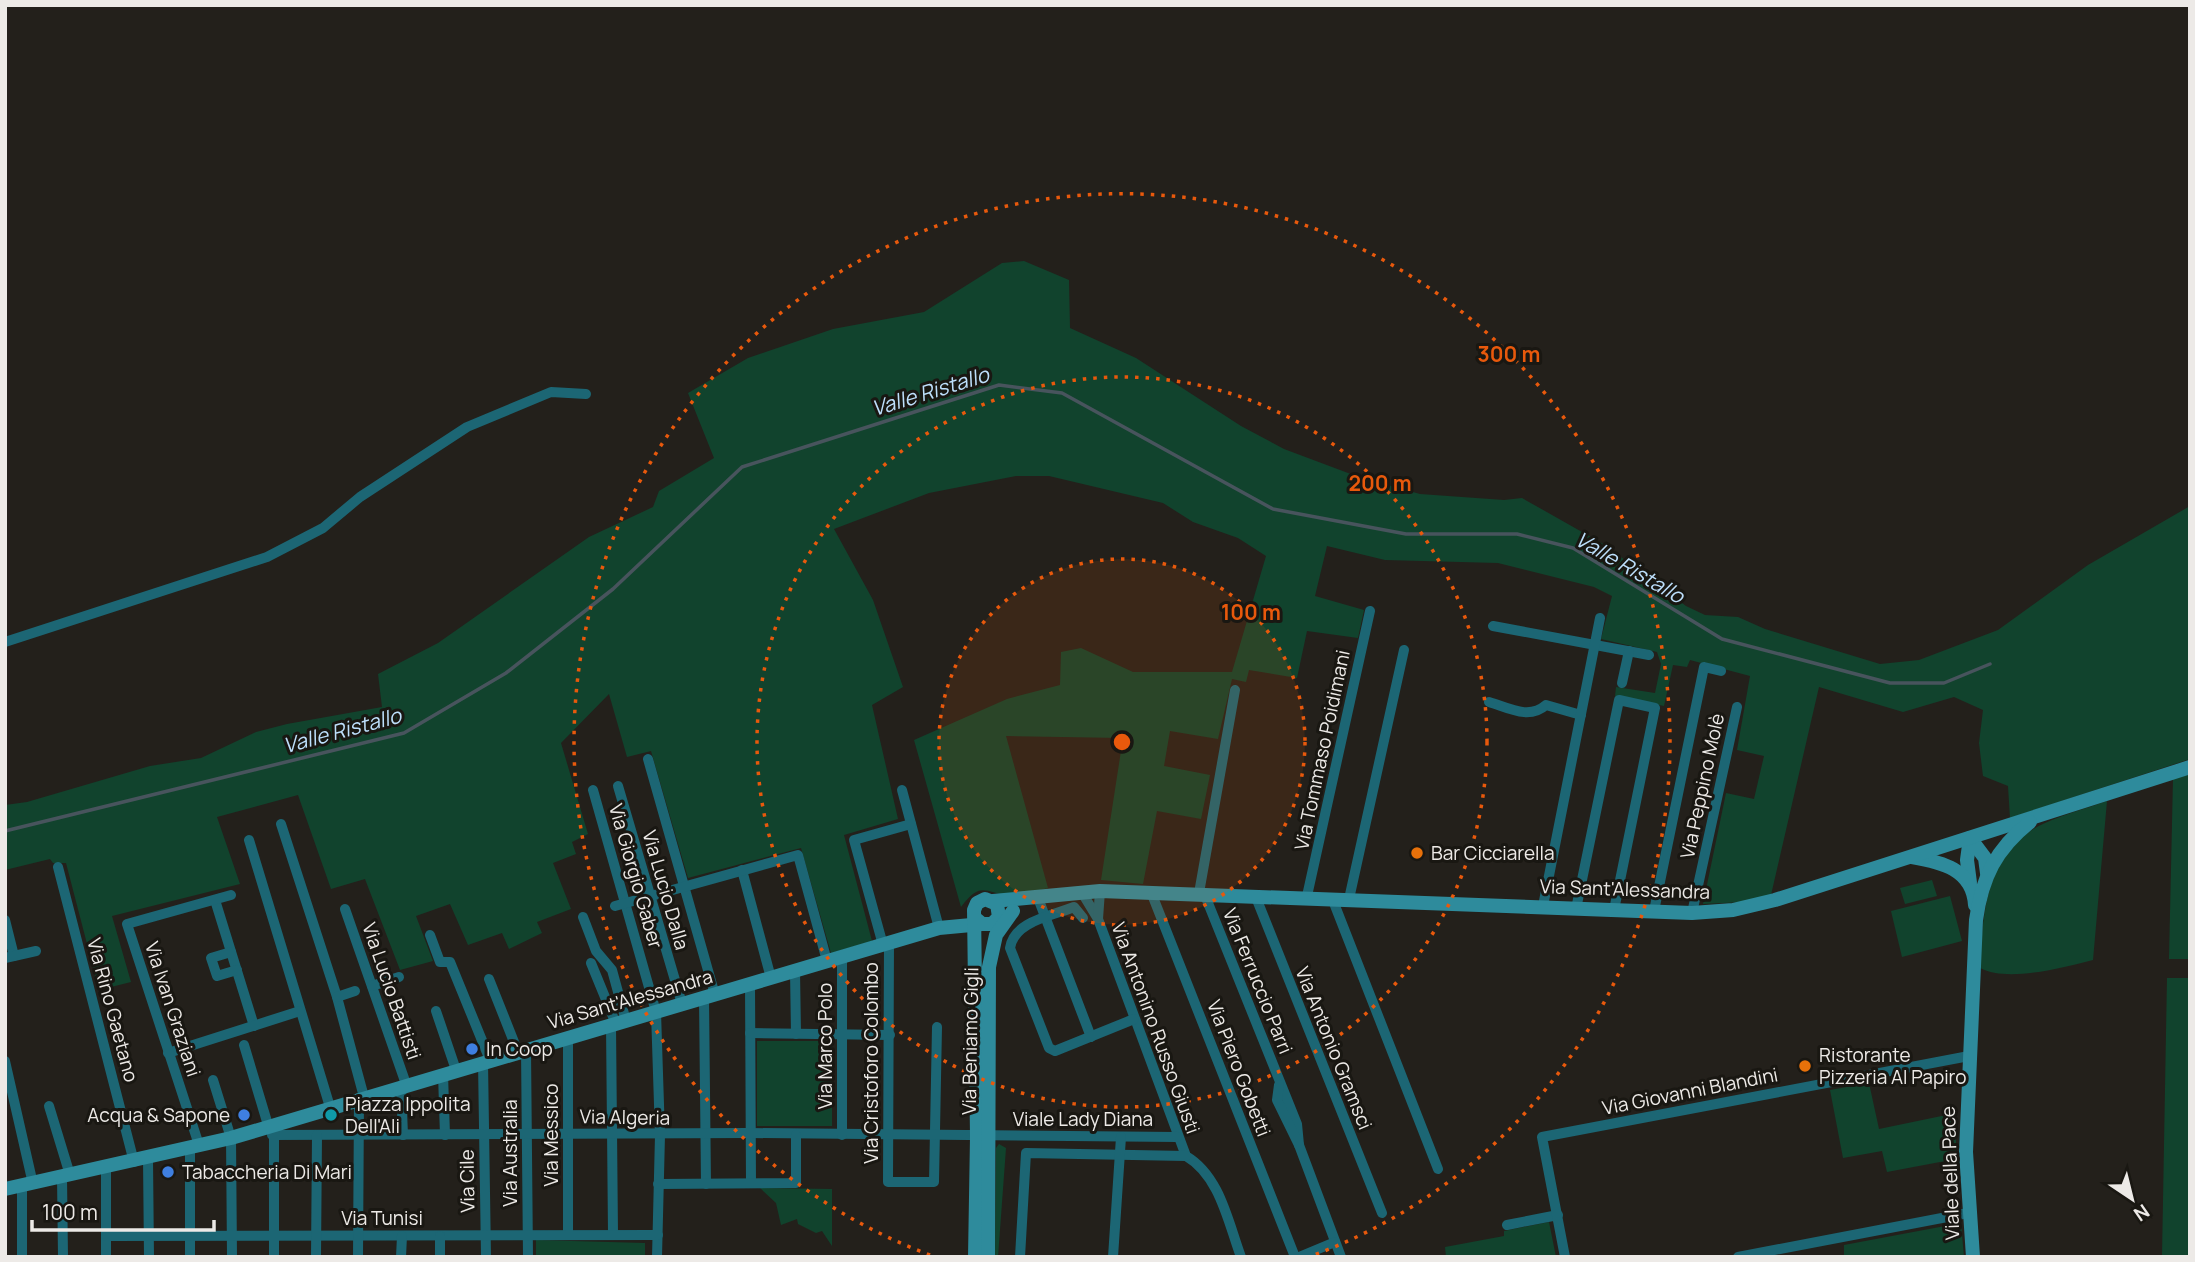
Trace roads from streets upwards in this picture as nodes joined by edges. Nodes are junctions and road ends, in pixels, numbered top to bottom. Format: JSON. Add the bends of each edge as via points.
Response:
{"nodes":[{"id":1,"x":586,"y":394,"type":"dead end"},
{"id":2,"x":1370,"y":611,"type":"dead end"},
{"id":3,"x":1600,"y":618,"type":"dead end"},
{"id":4,"x":1493,"y":626,"type":"dead end"},
{"id":5,"x":5,"y":642,"type":"edge"},
{"id":6,"x":1595,"y":644,"type":"junction"},
{"id":7,"x":1404,"y":650,"type":"dead end"},
{"id":8,"x":1629,"y":651,"type":"junction"},
{"id":9,"x":1649,"y":656,"type":"dead end"},
{"id":10,"x":1721,"y":671,"type":"dead end"},
{"id":11,"x":1622,"y":683,"type":"dead end"},
{"id":12,"x":1235,"y":690,"type":"dead end"},
{"id":13,"x":1489,"y":702,"type":"dead end"},
{"id":14,"x":1737,"y":707,"type":"dead end"},
{"id":15,"x":1581,"y":715,"type":"junction"},
{"id":16,"x":648,"y":759,"type":"dead end"},
{"id":17,"x":2190,"y":767,"type":"edge"},
{"id":18,"x":618,"y":786,"type":"dead end"},
{"id":19,"x":593,"y":790,"type":"dead end"},
{"id":20,"x":902,"y":790,"type":"dead end"},
{"id":21,"x":2037,"y":817,"type":"junction"},
{"id":22,"x":281,"y":824,"type":"dead end"},
{"id":23,"x":911,"y":824,"type":"junction"},
{"id":24,"x":1969,"y":838,"type":"junction"},
{"id":25,"x":248,"y":840,"type":"dead end"},
{"id":26,"x":1910,"y":857,"type":"junction"},
{"id":27,"x":58,"y":867,"type":"dead end"},
{"id":28,"x":742,"y":870,"type":"junction"},
{"id":29,"x":1987,"y":873,"type":"junction"},
{"id":30,"x":1970,"y":883,"type":"junction"},
{"id":31,"x":683,"y":886,"type":"junction"},
{"id":32,"x":1081,"y":891,"type":"junction"},
{"id":33,"x":1100,"y":891,"type":"junction"},
{"id":34,"x":1151,"y":892,"type":"junction"},
{"id":35,"x":1202,"y":893,"type":"junction"},
{"id":36,"x":231,"y":895,"type":"dead end"},
{"id":37,"x":1255,"y":895,"type":"junction"},
{"id":38,"x":649,"y":896,"type":"junction"},
{"id":39,"x":1307,"y":897,"type":"junction"},
{"id":40,"x":1038,"y":898,"type":"junction"},
{"id":41,"x":1332,"y":898,"type":"junction"},
{"id":42,"x":1349,"y":899,"type":"junction"},
{"id":43,"x":215,"y":900,"type":"junction"},
{"id":44,"x":993,"y":901,"type":"junction"},
{"id":45,"x":627,"y":903,"type":"junction"},
{"id":46,"x":615,"y":906,"type":"dead end"},
{"id":47,"x":1543,"y":906,"type":"junction"},
{"id":48,"x":345,"y":909,"type":"dead end"},
{"id":49,"x":1576,"y":909,"type":"junction"},
{"id":50,"x":1614,"y":910,"type":"junction"},
{"id":51,"x":1013,"y":911,"type":"junction"},
{"id":52,"x":1654,"y":911,"type":"junction"},
{"id":53,"x":1692,"y":913,"type":"junction"},
{"id":54,"x":583,"y":917,"type":"dead end"},
{"id":55,"x":1046,"y":918,"type":"junction"},
{"id":56,"x":1083,"y":918,"type":"dead end"},
{"id":57,"x":1098,"y":919,"type":"junction"},
{"id":58,"x":5,"y":920,"type":"edge"},
{"id":59,"x":982,"y":920,"type":"junction"},
{"id":60,"x":1976,"y":920,"type":"junction"},
{"id":61,"x":957,"y":926,"type":"junction"},
{"id":62,"x":939,"y":928,"type":"junction"},
{"id":63,"x":430,"y":934,"type":"dead end"},
{"id":64,"x":976,"y":940,"type":"junction"},
{"id":65,"x":886,"y":944,"type":"junction"},
{"id":66,"x":36,"y":951,"type":"dead end"},
{"id":67,"x":231,"y":952,"type":"junction"},
{"id":68,"x":10,"y":957,"type":"edge"},
{"id":69,"x":842,"y":957,"type":"junction"},
{"id":70,"x":827,"y":961,"type":"junction"},
{"id":71,"x":591,"y":963,"type":"dead end"},
{"id":72,"x":989,"y":967,"type":"junction"},
{"id":73,"x":237,"y":970,"type":"junction"},
{"id":74,"x":795,"y":971,"type":"junction"},
{"id":75,"x":399,"y":977,"type":"dead end"},
{"id":76,"x":771,"y":978,"type":"junction"},
{"id":77,"x":489,"y":979,"type":"dead end"},
{"id":78,"x":750,"y":984,"type":"junction"},
{"id":79,"x":372,"y":986,"type":"junction"},
{"id":80,"x":355,"y":991,"type":"dead end"},
{"id":81,"x":709,"y":996,"type":"junction"},
{"id":82,"x":337,"y":997,"type":"junction"},
{"id":83,"x":682,"y":1004,"type":"junction"},
{"id":84,"x":300,"y":1011,"type":"junction"},
{"id":85,"x":436,"y":1011,"type":"dead end"},
{"id":86,"x":656,"y":1012,"type":"junction"},
{"id":87,"x":1134,"y":1020,"type":"junction"},
{"id":88,"x":618,"y":1023,"type":"junction"},
{"id":89,"x":254,"y":1026,"type":"junction"},
{"id":90,"x":937,"y":1027,"type":"dead end"},
{"id":91,"x":750,"y":1034,"type":"junction"},
{"id":92,"x":796,"y":1034,"type":"junction"},
{"id":93,"x":842,"y":1034,"type":"junction"},
{"id":94,"x":890,"y":1035,"type":"junction"},
{"id":95,"x":568,"y":1037,"type":"junction"},
{"id":96,"x":1091,"y":1037,"type":"junction"},
{"id":97,"x":244,"y":1045,"type":"dead end"},
{"id":98,"x":522,"y":1050,"type":"junction"},
{"id":99,"x":168,"y":1053,"type":"junction"},
{"id":100,"x":1969,"y":1056,"type":"junction"},
{"id":101,"x":5,"y":1061,"type":"edge"},
{"id":102,"x":486,"y":1061,"type":"junction"},
{"id":103,"x":450,"y":1072,"type":"junction"},
{"id":104,"x":213,"y":1080,"type":"dead end"},
{"id":105,"x":404,"y":1085,"type":"junction"},
{"id":106,"x":9,"y":1096,"type":"edge"},
{"id":107,"x":361,"y":1098,"type":"junction"},
{"id":108,"x":49,"y":1106,"type":"dead end"},
{"id":109,"x":330,"y":1107,"type":"junction"},
{"id":110,"x":272,"y":1128,"type":"junction"},
{"id":111,"x":484,"y":1133,"type":"junction"},
{"id":112,"x":568,"y":1133,"type":"junction"},
{"id":113,"x":750,"y":1133,"type":"junction"},
{"id":114,"x":358,"y":1134,"type":"junction"},
{"id":115,"x":527,"y":1134,"type":"junction"},
{"id":116,"x":705,"y":1134,"type":"junction"},
{"id":117,"x":887,"y":1134,"type":"junction"},
{"id":118,"x":317,"y":1135,"type":"junction"},
{"id":119,"x":403,"y":1135,"type":"junction"},
{"id":120,"x":445,"y":1135,"type":"junction"},
{"id":121,"x":611,"y":1135,"type":"junction"},
{"id":122,"x":660,"y":1135,"type":"junction"},
{"id":123,"x":796,"y":1135,"type":"junction"},
{"id":124,"x":842,"y":1135,"type":"junction"},
{"id":125,"x":934,"y":1136,"type":"junction"},
{"id":126,"x":983,"y":1136,"type":"junction"},
{"id":127,"x":1121,"y":1137,"type":"junction"},
{"id":128,"x":1177,"y":1137,"type":"junction"},
{"id":129,"x":231,"y":1138,"type":"junction"},
{"id":130,"x":194,"y":1147,"type":"junction"},
{"id":131,"x":1120,"y":1155,"type":"junction"},
{"id":132,"x":1186,"y":1156,"type":"junction"},
{"id":133,"x":141,"y":1160,"type":"junction"},
{"id":134,"x":106,"y":1169,"type":"junction"},
{"id":135,"x":1438,"y":1169,"type":"dead end"},
{"id":136,"x":66,"y":1176,"type":"junction"},
{"id":137,"x":751,"y":1183,"type":"junction"},
{"id":138,"x":706,"y":1184,"type":"junction"},
{"id":139,"x":27,"y":1185,"type":"junction"},
{"id":140,"x":658,"y":1185,"type":"junction"},
{"id":141,"x":5,"y":1189,"type":"edge"},
{"id":142,"x":1382,"y":1213,"type":"dead end"},
{"id":143,"x":1968,"y":1213,"type":"junction"},
{"id":144,"x":1558,"y":1215,"type":"junction"},
{"id":145,"x":1507,"y":1225,"type":"dead end"},
{"id":146,"x":485,"y":1233,"type":"junction"},
{"id":147,"x":527,"y":1233,"type":"junction"},
{"id":148,"x":568,"y":1233,"type":"junction"},
{"id":149,"x":612,"y":1234,"type":"junction"},
{"id":150,"x":148,"y":1235,"type":"junction"},
{"id":151,"x":657,"y":1235,"type":"junction"},
{"id":152,"x":106,"y":1236,"type":"junction"},
{"id":153,"x":190,"y":1236,"type":"junction"},
{"id":154,"x":231,"y":1236,"type":"junction"},
{"id":155,"x":274,"y":1236,"type":"junction"},
{"id":156,"x":316,"y":1236,"type":"junction"},
{"id":157,"x":359,"y":1236,"type":"junction"},
{"id":158,"x":401,"y":1236,"type":"junction"},
{"id":159,"x":440,"y":1236,"type":"junction"},
{"id":160,"x":1335,"y":1242,"type":"junction"},
{"id":161,"x":1775,"y":1253,"type":"edge"},
{"id":162,"x":22,"y":1257,"type":"edge"},
{"id":163,"x":63,"y":1257,"type":"edge"},
{"id":164,"x":106,"y":1257,"type":"edge"},
{"id":165,"x":149,"y":1257,"type":"edge"},
{"id":166,"x":190,"y":1257,"type":"edge"},
{"id":167,"x":232,"y":1257,"type":"edge"},
{"id":168,"x":274,"y":1257,"type":"edge"},
{"id":169,"x":316,"y":1257,"type":"edge"},
{"id":170,"x":358,"y":1257,"type":"edge"},
{"id":171,"x":401,"y":1257,"type":"edge"},
{"id":172,"x":440,"y":1257,"type":"edge"},
{"id":173,"x":486,"y":1257,"type":"edge"},
{"id":174,"x":528,"y":1257,"type":"edge"},
{"id":175,"x":657,"y":1257,"type":"edge"},
{"id":176,"x":975,"y":1257,"type":"edge"},
{"id":177,"x":988,"y":1257,"type":"edge"},
{"id":178,"x":1020,"y":1257,"type":"edge"},
{"id":179,"x":1113,"y":1257,"type":"edge"},
{"id":180,"x":1241,"y":1257,"type":"edge"},
{"id":181,"x":1297,"y":1257,"type":"edge"},
{"id":182,"x":1341,"y":1257,"type":"edge"},
{"id":183,"x":1565,"y":1257,"type":"edge"},
{"id":184,"x":1738,"y":1257,"type":"edge"},
{"id":185,"x":1973,"y":1257,"type":"edge"}],
"edges":[{"from":1,"to":5,"type":"street","via":[[551,393],[467,427],[323,528],[267,557]]},
{"from":2,"to":39,"type":"street","name":"Via Tommaso Poidimani"},
{"from":3,"to":6,"type":"street"},
{"from":4,"to":6,"type":"street"},
{"from":6,"to":8,"type":"street"},
{"from":6,"to":15,"type":"street"},
{"from":7,"to":42,"type":"street"},
{"from":8,"to":9,"type":"street"},
{"from":8,"to":11,"type":"street"},
{"from":10,"to":52,"type":"street","via":[[1704,667]]},
{"from":12,"to":35,"type":"street"},
{"from":13,"to":15,"type":"street","via":[[1526,713],[1538,712],[1546,705]]},
{"from":14,"to":53,"type":"street","name":"Via Peppino Molè"},
{"from":15,"to":47,"type":"street"},
{"from":16,"to":31,"type":"street"},
{"from":17,"to":21,"type":"street","name":"Via Sant'Alessandra"},
{"from":18,"to":38,"type":"street","name":"Via Lucio Dalla"},
{"from":19,"to":45,"type":"street","name":"Via Giorgio Gaber"},
{"from":20,"to":23,"type":"street"},
{"from":21,"to":24,"type":"street","name":"Via Sant'Alessandra"},
{"from":21,"to":29,"type":"street","via":[[2012,836]]},
{"from":22,"to":82,"type":"street"},
{"from":23,"to":62,"type":"street"},
{"from":23,"to":65,"type":"street","name":"Via Cristoforo Colombo","via":[[854,840]]},
{"from":24,"to":26,"type":"street","name":"Via Sant'Alessandra"},
{"from":24,"to":29,"type":"street","via":[[1985,858]]},
{"from":24,"to":30,"type":"street"},
{"from":25,"to":84,"type":"street"},
{"from":26,"to":30,"type":"street","via":[[1957,870]]},
{"from":26,"to":53,"type":"street","name":"Via Sant'Alessandra","via":[[1775,900]]},
{"from":27,"to":133,"type":"street","name":"Via Rino Gaetano"},
{"from":28,"to":31,"type":"street"},
{"from":28,"to":70,"type":"street","via":[[798,855]]},
{"from":28,"to":76,"type":"street"},
{"from":29,"to":60,"type":"street"},
{"from":30,"to":60,"type":"street"},
{"from":31,"to":38,"type":"street"},
{"from":31,"to":81,"type":"street"},
{"from":32,"to":33,"type":"street","name":"Via Sant'Alessandra"},
{"from":32,"to":40,"type":"street","name":"Via Sant'Alessandra"},
{"from":32,"to":57,"type":"street"},
{"from":33,"to":34,"type":"street","name":"Via Sant'Alessandra"},
{"from":33,"to":57,"type":"street"},
{"from":34,"to":35,"type":"street","name":"Via Sant'Alessandra"},
{"from":34,"to":181,"type":"street","name":"Via Piero Gobetti"},
{"from":35,"to":37,"type":"street","name":"Via Sant'Alessandra"},
{"from":35,"to":160,"type":"street","name":"Via Ferruccio Parri","via":[[1279,1082],[1277,1100]]},
{"from":36,"to":43,"type":"street"},
{"from":37,"to":39,"type":"street","name":"Via Sant'Alessandra"},
{"from":37,"to":142,"type":"street","name":"Via Antonio Gramsci"},
{"from":38,"to":45,"type":"street"},
{"from":38,"to":83,"type":"street","name":"Via Lucio Dalla"},
{"from":39,"to":41,"type":"street","name":"Via Sant'Alessandra"},
{"from":40,"to":44,"type":"street"},
{"from":40,"to":51,"type":"street"},
{"from":40,"to":55,"type":"street"},
{"from":41,"to":42,"type":"street","name":"Via Sant'Alessandra"},
{"from":41,"to":135,"type":"street"},
{"from":42,"to":47,"type":"street","name":"Via Sant'Alessandra"},
{"from":43,"to":67,"type":"street"},
{"from":43,"to":99,"type":"street","name":"Via Ivan Graziani","via":[[127,924]]},
{"from":44,"to":59,"type":"street","via":[[985,899]]},
{"from":44,"to":59,"type":"street","via":[[1000,912]]},
{"from":45,"to":46,"type":"street"},
{"from":45,"to":86,"type":"street","name":"Via Giorgio Gaber"},
{"from":47,"to":49,"type":"street","name":"Via Sant'Alessandra"},
{"from":48,"to":79,"type":"street","name":"Via Lucio Battisti"},
{"from":49,"to":50,"type":"street","name":"Via Sant'Alessandra"},
{"from":49,"to":50,"type":"street","via":[[1619,700],[1655,708]]},
{"from":50,"to":52,"type":"street","name":"Via Sant'Alessandra"},
{"from":51,"to":59,"type":"street"},
{"from":51,"to":72,"type":"street","name":"Via Beniamo Gigli","via":[[996,935]]},
{"from":52,"to":53,"type":"street","name":"Via Sant'Alessandra"},
{"from":54,"to":88,"type":"street","via":[[596,951],[612,970]]},
{"from":55,"to":56,"type":"street","via":[[1074,907]]},
{"from":55,"to":96,"type":"street"},
{"from":55,"to":96,"type":"street","via":[[1018,929],[1010,948],[1049,1048],[1055,1051]]},
{"from":57,"to":87,"type":"street","name":"Via Antonino Russo Giusti"},
{"from":58,"to":68,"type":"street"},
{"from":59,"to":61,"type":"street"},
{"from":59,"to":62,"type":"street"},
{"from":59,"to":64,"type":"street","name":"Via Beniamo Gigli"},
{"from":59,"to":72,"type":"street"},
{"from":60,"to":100,"type":"street","name":"Viale della Pace"},
{"from":61,"to":62,"type":"street"},
{"from":61,"to":64,"type":"street","via":[[966,928]]},
{"from":62,"to":65,"type":"street","name":"Via Sant'Alessandra"},
{"from":63,"to":102,"type":"street","via":[[440,962],[450,962]]},
{"from":64,"to":126,"type":"street","name":"Via Beniamo Gigli"},
{"from":65,"to":69,"type":"street","name":"Via Sant'Alessandra"},
{"from":65,"to":94,"type":"street","name":"Via Cristoforo Colombo"},
{"from":66,"to":68,"type":"street"},
{"from":67,"to":73,"type":"street"},
{"from":67,"to":73,"type":"street","via":[[211,958],[216,976]]},
{"from":69,"to":70,"type":"street","name":"Via Sant'Alessandra"},
{"from":69,"to":93,"type":"street","name":"Via Marco Polo"},
{"from":70,"to":74,"type":"street","name":"Via Sant'Alessandra"},
{"from":71,"to":88,"type":"street"},
{"from":72,"to":126,"type":"street","name":"Via Beniamo Gigli"},
{"from":73,"to":89,"type":"street"},
{"from":74,"to":76,"type":"street","name":"Via Sant'Alessandra"},
{"from":74,"to":92,"type":"street"},
{"from":75,"to":79,"type":"street"},
{"from":76,"to":78,"type":"street","name":"Via Sant'Alessandra"},
{"from":77,"to":98,"type":"street"},
{"from":78,"to":81,"type":"street","name":"Via Sant'Alessandra"},
{"from":78,"to":91,"type":"street"},
{"from":79,"to":105,"type":"street","name":"Via Lucio Battisti"},
{"from":80,"to":82,"type":"street"},
{"from":81,"to":83,"type":"street","name":"Via Sant'Alessandra"},
{"from":81,"to":116,"type":"street"},
{"from":82,"to":107,"type":"street"},
{"from":83,"to":86,"type":"street","name":"Via Sant'Alessandra"},
{"from":84,"to":89,"type":"street"},
{"from":84,"to":109,"type":"street"},
{"from":85,"to":103,"type":"street"},
{"from":86,"to":88,"type":"street","name":"Via Sant'Alessandra"},
{"from":86,"to":122,"type":"street","name":"Via Giorgio Gaber"},
{"from":87,"to":96,"type":"street"},
{"from":87,"to":128,"type":"street","name":"Via Antonino Russo Giusti"},
{"from":88,"to":95,"type":"street","name":"Via Sant'Alessandra"},
{"from":88,"to":121,"type":"street"},
{"from":89,"to":99,"type":"street"},
{"from":90,"to":125,"type":"street"},
{"from":91,"to":92,"type":"street"},
{"from":91,"to":113,"type":"street"},
{"from":92,"to":93,"type":"street"},
{"from":93,"to":94,"type":"street"},
{"from":93,"to":124,"type":"street","name":"Via Marco Polo"},
{"from":94,"to":117,"type":"street","name":"Via Cristoforo Colombo"},
{"from":95,"to":98,"type":"street","name":"Via Sant'Alessandra"},
{"from":95,"to":112,"type":"street","name":"Via Messico"},
{"from":97,"to":110,"type":"street"},
{"from":98,"to":102,"type":"street","name":"Via Sant'Alessandra"},
{"from":98,"to":115,"type":"street","name":"Via Australia"},
{"from":99,"to":130,"type":"street","name":"Via Ivan Graziani"},
{"from":100,"to":143,"type":"street","name":"Viale della Pace"},
{"from":100,"to":144,"type":"street","name":"Via Giovanni Blandini","via":[[1542,1137]]},
{"from":101,"to":106,"type":"street"},
{"from":102,"to":103,"type":"street","name":"Via Sant'Alessandra"},
{"from":102,"to":111,"type":"street","name":"Via Cile"},
{"from":103,"to":105,"type":"street","name":"Via Sant'Alessandra"},
{"from":103,"to":120,"type":"street"},
{"from":104,"to":129,"type":"street"},
{"from":105,"to":107,"type":"street","name":"Via Sant'Alessandra"},
{"from":105,"to":119,"type":"street","name":"Via Lucio Battisti"},
{"from":106,"to":139,"type":"street"},
{"from":107,"to":109,"type":"street","name":"Via Sant'Alessandra"},
{"from":107,"to":114,"type":"street"},
{"from":108,"to":136,"type":"street"},
{"from":109,"to":110,"type":"street","name":"Via Sant'Alessandra"},
{"from":110,"to":118,"type":"street","name":"Via Algeria"},
{"from":110,"to":129,"type":"street","name":"Via Sant'Alessandra"},
{"from":110,"to":155,"type":"street"},
{"from":111,"to":115,"type":"street","name":"Via Algeria"},
{"from":111,"to":120,"type":"street","name":"Via Algeria"},
{"from":111,"to":146,"type":"street","name":"Via Cile"},
{"from":112,"to":115,"type":"street","name":"Via Algeria"},
{"from":112,"to":121,"type":"street","name":"Via Algeria"},
{"from":112,"to":148,"type":"street","name":"Via Messico"},
{"from":113,"to":116,"type":"street","name":"Via Algeria"},
{"from":113,"to":123,"type":"street","name":"Via Algeria"},
{"from":113,"to":137,"type":"street"},
{"from":114,"to":118,"type":"street","name":"Via Algeria"},
{"from":114,"to":119,"type":"street","name":"Via Algeria"},
{"from":114,"to":157,"type":"street"},
{"from":115,"to":147,"type":"street","name":"Via Australia"},
{"from":116,"to":122,"type":"street","name":"Via Algeria"},
{"from":116,"to":138,"type":"street"},
{"from":117,"to":124,"type":"street","name":"Via Algeria"},
{"from":117,"to":125,"type":"street","name":"Via Algeria"},
{"from":117,"to":125,"type":"street","name":"Via Cristoforo Colombo","via":[[888,1182],[934,1182]]},
{"from":118,"to":156,"type":"street"},
{"from":119,"to":120,"type":"street","name":"Via Algeria"},
{"from":121,"to":122,"type":"street","name":"Via Algeria"},
{"from":121,"to":149,"type":"street"},
{"from":122,"to":140,"type":"street","name":"Via Giorgio Gaber"},
{"from":123,"to":124,"type":"street","name":"Via Algeria"},
{"from":123,"to":137,"type":"street","via":[[796,1183]]},
{"from":125,"to":126,"type":"street","name":"Via Algeria"},
{"from":126,"to":127,"type":"street","name":"Viale Lady Diana"},
{"from":126,"to":176,"type":"street"},
{"from":126,"to":177,"type":"street"},
{"from":127,"to":128,"type":"street","name":"Viale Lady Diana"},
{"from":127,"to":131,"type":"street"},
{"from":128,"to":132,"type":"street","name":"Via Antonino Russo Giusti"},
{"from":129,"to":130,"type":"street","name":"Via Sant'Alessandra"},
{"from":129,"to":154,"type":"street"},
{"from":130,"to":133,"type":"street","name":"Via Sant'Alessandra"},
{"from":130,"to":153,"type":"street","name":"Via Ivan Graziani"},
{"from":131,"to":132,"type":"street"},
{"from":131,"to":178,"type":"street","via":[[1026,1153]]},
{"from":131,"to":179,"type":"street"},
{"from":132,"to":180,"type":"street","name":"Via Antonino Russo Giusti","via":[[1211,1178]]},
{"from":133,"to":134,"type":"street","name":"Via Sant'Alessandra"},
{"from":133,"to":150,"type":"street","name":"Via Rino Gaetano"},
{"from":134,"to":136,"type":"street","name":"Via Sant'Alessandra"},
{"from":134,"to":152,"type":"street"},
{"from":136,"to":139,"type":"street","name":"Via Sant'Alessandra"},
{"from":136,"to":163,"type":"street"},
{"from":137,"to":138,"type":"street"},
{"from":138,"to":140,"type":"street"},
{"from":139,"to":141,"type":"street","name":"Via Sant'Alessandra"},
{"from":139,"to":162,"type":"street"},
{"from":140,"to":151,"type":"street","name":"Via Giorgio Gaber"},
{"from":143,"to":161,"type":"street"},
{"from":143,"to":185,"type":"street","name":"Viale della Pace"},
{"from":144,"to":145,"type":"street"},
{"from":144,"to":183,"type":"street"},
{"from":146,"to":147,"type":"street","name":"Via Tunisi"},
{"from":146,"to":159,"type":"street","name":"Via Tunisi"},
{"from":146,"to":173,"type":"street","name":"Via Cile"},
{"from":147,"to":148,"type":"street","name":"Via Tunisi"},
{"from":147,"to":174,"type":"street","name":"Via Australia"},
{"from":148,"to":149,"type":"street","name":"Via Tunisi"},
{"from":149,"to":151,"type":"street","name":"Via Tunisi"},
{"from":150,"to":152,"type":"street","name":"Via Tunisi"},
{"from":150,"to":153,"type":"street","name":"Via Tunisi"},
{"from":150,"to":165,"type":"street","name":"Via Rino Gaetano"},
{"from":151,"to":175,"type":"street","name":"Via Giorgio Gaber"},
{"from":152,"to":164,"type":"street"},
{"from":153,"to":154,"type":"street","name":"Via Tunisi"},
{"from":153,"to":166,"type":"street","name":"Via Ivan Graziani"},
{"from":154,"to":155,"type":"street","name":"Via Tunisi"},
{"from":154,"to":167,"type":"street"},
{"from":155,"to":156,"type":"street","name":"Via Tunisi"},
{"from":155,"to":168,"type":"street"},
{"from":156,"to":157,"type":"street","name":"Via Tunisi"},
{"from":156,"to":169,"type":"street"},
{"from":157,"to":158,"type":"street","name":"Via Tunisi"},
{"from":157,"to":170,"type":"street"},
{"from":158,"to":159,"type":"street","name":"Via Tunisi"},
{"from":158,"to":171,"type":"street"},
{"from":159,"to":172,"type":"street"},
{"from":160,"to":181,"type":"street"},
{"from":160,"to":182,"type":"street"},
{"from":161,"to":184,"type":"street"}]}
